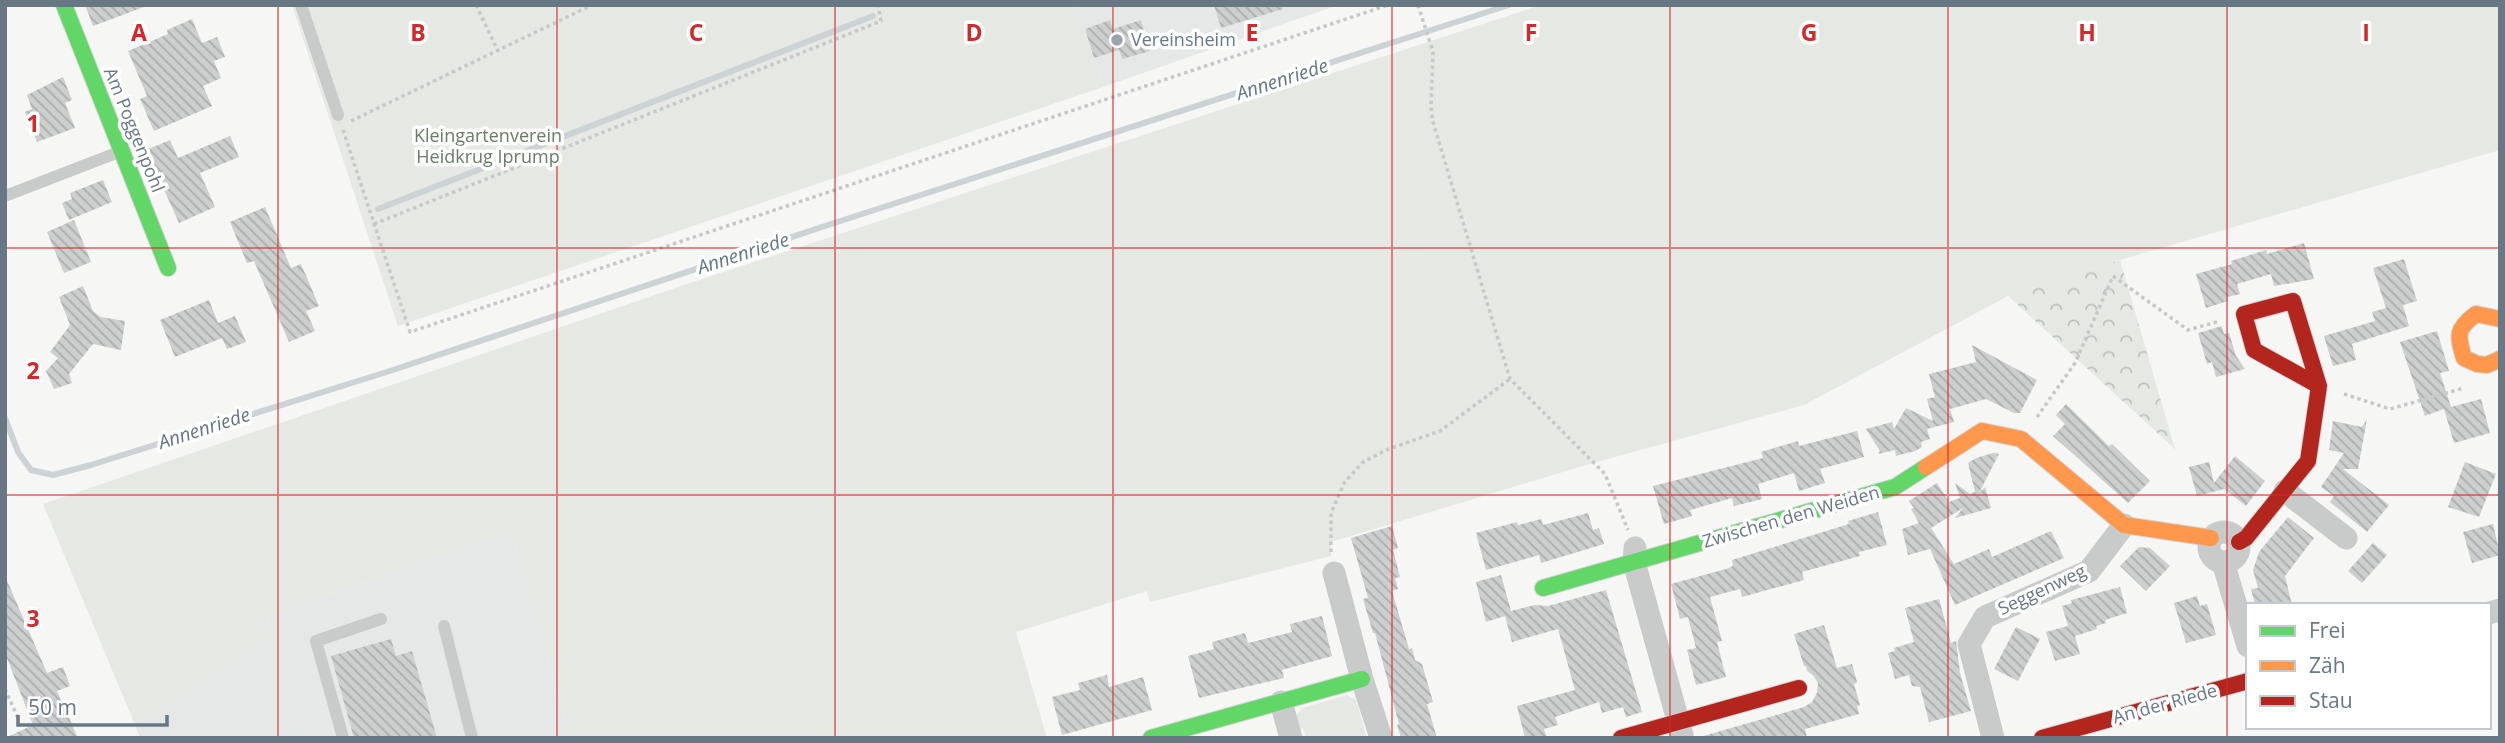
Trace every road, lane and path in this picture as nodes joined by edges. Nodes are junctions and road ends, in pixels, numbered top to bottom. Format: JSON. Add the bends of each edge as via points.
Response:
{"nodes":[{"id":1,"x":64,"y":5,"type":"edge"},
{"id":2,"x":301,"y":5,"type":"edge"},
{"id":3,"x":476,"y":5,"type":"edge"},
{"id":4,"x":592,"y":5,"type":"edge"},
{"id":5,"x":878,"y":5,"type":"edge"},
{"id":6,"x":1388,"y":5,"type":"edge"},
{"id":7,"x":1418,"y":5,"type":"edge"},
{"id":8,"x":498,"y":51,"type":"junction"},
{"id":9,"x":338,"y":115,"type":"dead end"},
{"id":10,"x":122,"y":150,"type":"junction"},
{"id":11,"x":5,"y":197,"type":"edge"},
{"id":12,"x":374,"y":224,"type":"junction"},
{"id":13,"x":169,"y":268,"type":"dead end"},
{"id":14,"x":2244,"y":314,"type":"junction"},
{"id":15,"x":2500,"y":319,"type":"edge"},
{"id":16,"x":2498,"y":371,"type":"edge"},
{"id":17,"x":1510,"y":379,"type":"junction"},
{"id":18,"x":2319,"y":386,"type":"junction"},
{"id":19,"x":2021,"y":439,"type":"junction"},
{"id":20,"x":2284,"y":491,"type":"junction"},
{"id":21,"x":1620,"y":510,"type":"dead end"},
{"id":22,"x":2123,"y":524,"type":"junction"},
{"id":23,"x":2211,"y":538,"type":"junction"},
{"id":24,"x":2346,"y":538,"type":"dead end"},
{"id":25,"x":2239,"y":542,"type":"junction"},
{"id":26,"x":1635,"y":554,"type":"junction"},
{"id":27,"x":2223,"y":562,"type":"junction"},
{"id":28,"x":1334,"y":573,"type":"joint"},
{"id":29,"x":1543,"y":588,"type":"dead end"},
{"id":30,"x":381,"y":619,"type":"dead end"},
{"id":31,"x":444,"y":626,"type":"dead end"},
{"id":32,"x":2246,"y":639,"type":"edge"},
{"id":33,"x":1362,"y":679,"type":"junction"},
{"id":34,"x":2246,"y":682,"type":"edge"},
{"id":35,"x":1799,"y":688,"type":"dead end"},
{"id":36,"x":5,"y":689,"type":"edge"},
{"id":37,"x":1281,"y":702,"type":"junction"},
{"id":38,"x":18,"y":718,"type":"dead end"},
{"id":39,"x":1680,"y":730,"type":"edge"},
{"id":40,"x":343,"y":738,"type":"edge"},
{"id":41,"x":472,"y":738,"type":"edge"},
{"id":42,"x":1151,"y":738,"type":"edge"},
{"id":43,"x":1291,"y":738,"type":"edge"},
{"id":44,"x":1381,"y":738,"type":"edge"},
{"id":45,"x":1620,"y":738,"type":"edge"},
{"id":46,"x":1993,"y":738,"type":"edge"},
{"id":47,"x":2042,"y":738,"type":"edge"}],
"edges":[{"from":1,"to":10,"type":"street","name":"Am Poggenpohl"},
{"from":2,"to":9,"type":"lane"},
{"from":3,"to":8,"type":"path"},
{"from":4,"to":8,"type":"path"},
{"from":5,"to":12,"type":"path","via":[[881,21]]},
{"from":6,"to":12,"type":"path","via":[[410,332]]},
{"from":7,"to":17,"type":"path","via":[[1433,52],[1433,122]]},
{"from":8,"to":12,"type":"path","via":[[342,125]]},
{"from":10,"to":11,"type":"lane"},
{"from":10,"to":13,"type":"street","name":"Am Poggenpohl"},
{"from":14,"to":18,"type":"street","via":[[2254,350]]},
{"from":14,"to":18,"type":"street","via":[[2293,301]]},
{"from":14,"to":19,"type":"path","via":[[2188,330],[2113,276],[2076,363]]},
{"from":15,"to":16,"type":"street","via":[[2476,314],[2462,324],[2457,337],[2463,358]]},
{"from":16,"to":18,"type":"path","via":[[2390,409]]},
{"from":17,"to":21,"type":"path","via":[[1605,474]]},
{"from":17,"to":28,"type":"path","via":[[1440,431],[1363,462],[1345,483],[1331,513]]},
{"from":18,"to":20,"type":"street","via":[[2308,461]]},
{"from":19,"to":22,"type":"street"},
{"from":19,"to":26,"type":"street","name":"Zwischen den Weiden","via":[[1982,431],[1895,487]]},
{"from":20,"to":24,"type":"street"},
{"from":20,"to":25,"type":"street"},
{"from":22,"to":23,"type":"street"},
{"from":22,"to":46,"type":"street","name":"Seggenweg","via":[[2089,571],[1986,617],[1969,644]]},
{"from":23,"to":25,"type":"street","via":[[2226,531]]},
{"from":23,"to":27,"type":"street","via":[[2210,553]]},
{"from":25,"to":27,"type":"street","via":[[2236,556]]},
{"from":26,"to":29,"type":"street","name":"Zwischen den Weiden"},
{"from":26,"to":39,"type":"street"},
{"from":27,"to":32,"type":"street"},
{"from":28,"to":33,"type":"street"},
{"from":30,"to":40,"type":"lane","via":[[316,641]]},
{"from":31,"to":41,"type":"lane"},
{"from":33,"to":37,"type":"street"},
{"from":33,"to":44,"type":"street"},
{"from":34,"to":47,"type":"street","name":"An der Riede"},
{"from":35,"to":39,"type":"street"},
{"from":36,"to":38,"type":"path"},
{"from":37,"to":42,"type":"street"},
{"from":37,"to":43,"type":"street"},
{"from":39,"to":45,"type":"street"}]}
